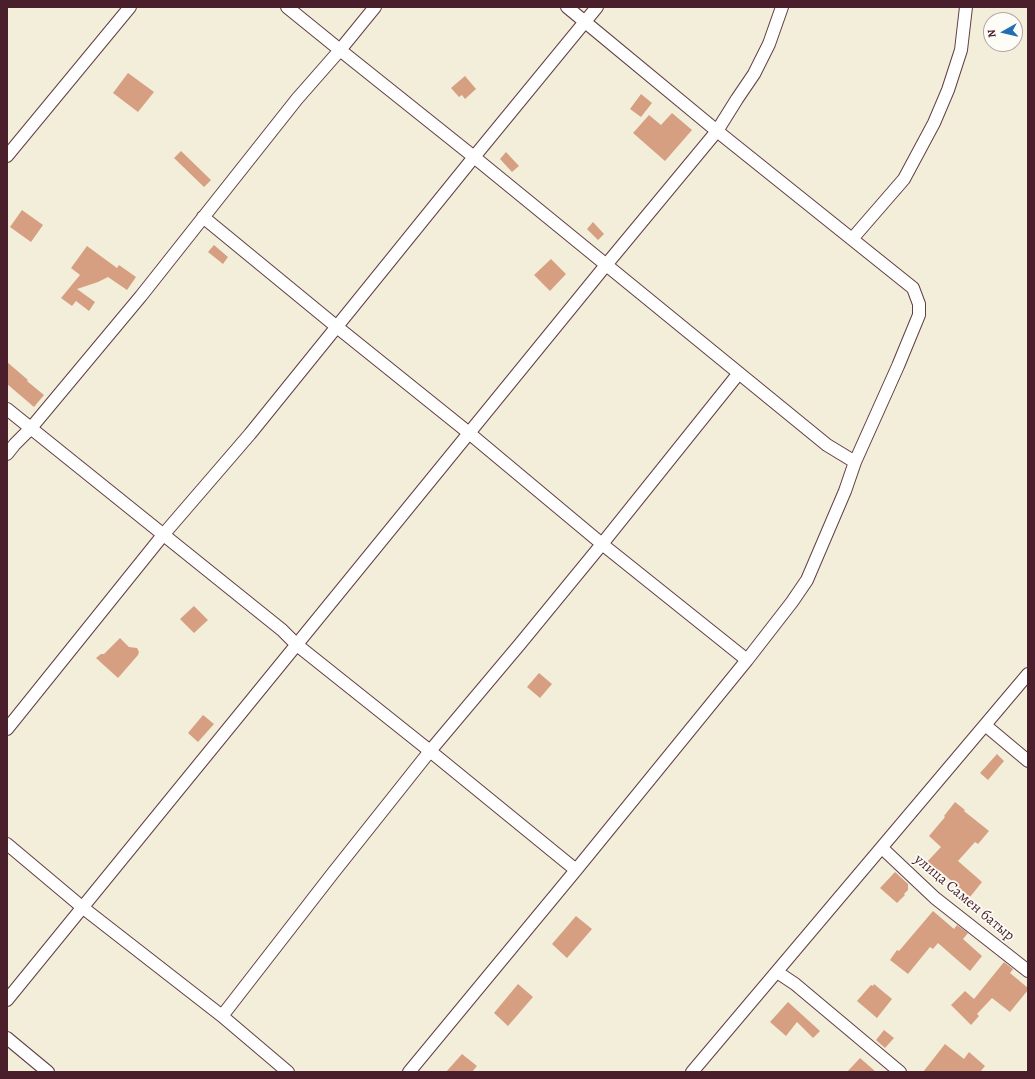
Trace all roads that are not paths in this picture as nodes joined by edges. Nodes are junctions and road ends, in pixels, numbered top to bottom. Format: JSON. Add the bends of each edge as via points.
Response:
{"nodes":[{"id":1,"x":130,"y":7,"type":"edge"},
{"id":2,"x":287,"y":7,"type":"edge"},
{"id":3,"x":375,"y":7,"type":"edge"},
{"id":4,"x":567,"y":7,"type":"edge"},
{"id":5,"x":597,"y":7,"type":"edge"},
{"id":6,"x":782,"y":7,"type":"edge"},
{"id":7,"x":966,"y":7,"type":"edge"},
{"id":8,"x":585,"y":22,"type":"junction"},
{"id":9,"x":340,"y":50,"type":"junction"},
{"id":10,"x":717,"y":131,"type":"junction"},
{"id":11,"x":7,"y":156,"type":"edge"},
{"id":12,"x":474,"y":157,"type":"junction"},
{"id":13,"x":203,"y":217,"type":"junction"},
{"id":14,"x":852,"y":239,"type":"junction"},
{"id":15,"x":606,"y":265,"type":"junction"},
{"id":16,"x":337,"y":327,"type":"junction"},
{"id":17,"x":739,"y":373,"type":"junction"},
{"id":18,"x":7,"y":409,"type":"edge"},
{"id":19,"x":31,"y":428,"type":"junction"},
{"id":20,"x":469,"y":434,"type":"junction"},
{"id":21,"x":7,"y":454,"type":"edge"},
{"id":22,"x":856,"y":462,"type":"junction"},
{"id":23,"x":162,"y":535,"type":"junction"},
{"id":24,"x":602,"y":544,"type":"junction"},
{"id":25,"x":297,"y":644,"type":"junction"},
{"id":26,"x":747,"y":660,"type":"junction"},
{"id":27,"x":1028,"y":674,"type":"edge"},
{"id":28,"x":984,"y":725,"type":"junction"},
{"id":29,"x":7,"y":729,"type":"edge"},
{"id":30,"x":430,"y":751,"type":"junction"},
{"id":31,"x":1028,"y":761,"type":"edge"},
{"id":32,"x":7,"y":844,"type":"edge"},
{"id":33,"x":882,"y":848,"type":"junction"},
{"id":34,"x":576,"y":870,"type":"junction"},
{"id":35,"x":82,"y":907,"type":"junction"},
{"id":36,"x":1028,"y":971,"type":"edge"},
{"id":37,"x":777,"y":972,"type":"junction"},
{"id":38,"x":7,"y":1000,"type":"edge"},
{"id":39,"x":222,"y":1016,"type":"junction"},
{"id":40,"x":7,"y":1038,"type":"edge"},
{"id":41,"x":48,"y":1072,"type":"edge"},
{"id":42,"x":288,"y":1072,"type":"edge"},
{"id":43,"x":410,"y":1072,"type":"edge"},
{"id":44,"x":692,"y":1072,"type":"edge"},
{"id":45,"x":900,"y":1072,"type":"edge"}],
"edges":[{"from":1,"to":11,"type":"street"},
{"from":2,"to":9,"type":"street"},
{"from":3,"to":9,"type":"street"},
{"from":4,"to":8,"type":"street"},
{"from":5,"to":8,"type":"street"},
{"from":6,"to":10,"type":"street","via":[[770,44]]},
{"from":7,"to":14,"type":"street","via":[[961,50],[934,123],[904,179]]},
{"from":8,"to":10,"type":"street"},
{"from":8,"to":12,"type":"street"},
{"from":9,"to":12,"type":"street"},
{"from":9,"to":13,"type":"street"},
{"from":10,"to":14,"type":"street"},
{"from":10,"to":15,"type":"street"},
{"from":12,"to":15,"type":"street"},
{"from":12,"to":16,"type":"street"},
{"from":13,"to":16,"type":"street"},
{"from":13,"to":19,"type":"street"},
{"from":14,"to":22,"type":"street","via":[[913,288],[919,304],[919,315]]},
{"from":15,"to":17,"type":"street"},
{"from":15,"to":20,"type":"street"},
{"from":16,"to":20,"type":"street"},
{"from":16,"to":23,"type":"street","via":[[250,434]]},
{"from":17,"to":22,"type":"street","via":[[827,445]]},
{"from":17,"to":24,"type":"street"},
{"from":18,"to":19,"type":"street"},
{"from":19,"to":21,"type":"street"},
{"from":19,"to":23,"type":"street"},
{"from":20,"to":24,"type":"street"},
{"from":20,"to":25,"type":"street"},
{"from":22,"to":26,"type":"street","via":[[807,580]]},
{"from":23,"to":25,"type":"street"},
{"from":23,"to":29,"type":"street"},
{"from":24,"to":26,"type":"street"},
{"from":24,"to":30,"type":"street"},
{"from":25,"to":30,"type":"street"},
{"from":25,"to":35,"type":"street"},
{"from":26,"to":34,"type":"street"},
{"from":27,"to":28,"type":"street"},
{"from":28,"to":31,"type":"street"},
{"from":28,"to":33,"type":"street"},
{"from":30,"to":34,"type":"street"},
{"from":30,"to":39,"type":"street"},
{"from":32,"to":35,"type":"street"},
{"from":33,"to":36,"type":"street","name":"улица Самен батыр","via":[[935,898]]},
{"from":33,"to":37,"type":"street"},
{"from":34,"to":43,"type":"street"},
{"from":35,"to":38,"type":"street"},
{"from":35,"to":39,"type":"street"},
{"from":37,"to":44,"type":"street"},
{"from":37,"to":45,"type":"street","via":[[795,984]]},
{"from":39,"to":42,"type":"street"},
{"from":40,"to":41,"type":"street"}]}
